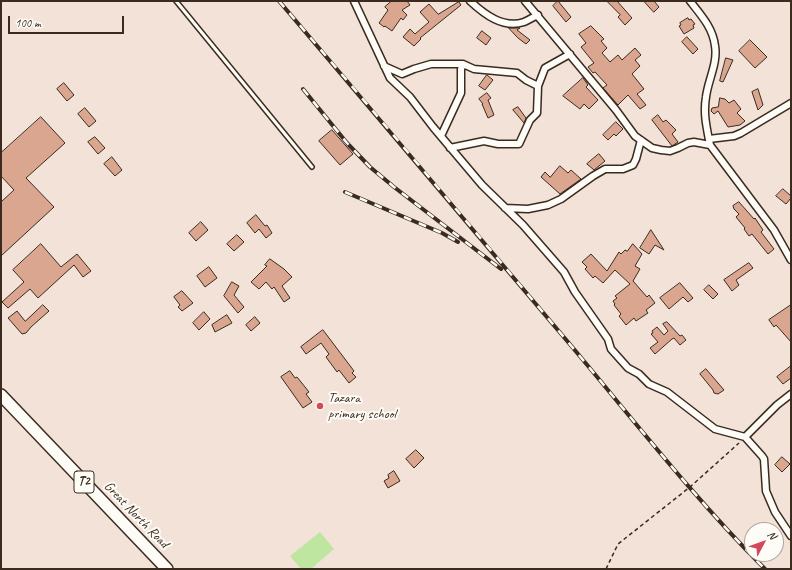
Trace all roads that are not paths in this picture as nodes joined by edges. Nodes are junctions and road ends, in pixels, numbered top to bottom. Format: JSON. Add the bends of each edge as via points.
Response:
{"nodes":[{"id":1,"x":176,"y":1,"type":"edge"},
{"id":2,"x":354,"y":1,"type":"edge"},
{"id":3,"x":470,"y":1,"type":"edge"},
{"id":4,"x":525,"y":1,"type":"edge"},
{"id":5,"x":690,"y":1,"type":"edge"},
{"id":6,"x":538,"y":15,"type":"junction"},
{"id":7,"x":570,"y":54,"type":"junction"},
{"id":8,"x":463,"y":64,"type":"junction"},
{"id":9,"x":384,"y":66,"type":"junction"},
{"id":10,"x":538,"y":86,"type":"junction"},
{"id":11,"x":791,"y":103,"type":"edge"},
{"id":12,"x":441,"y":136,"type":"junction"},
{"id":13,"x":641,"y":140,"type":"junction"},
{"id":14,"x":709,"y":142,"type":"junction"},
{"id":15,"x":450,"y":148,"type":"junction"},
{"id":16,"x":312,"y":167,"type":"dead end"},
{"id":17,"x":506,"y":208,"type":"junction"},
{"id":18,"x":791,"y":260,"type":"edge"},
{"id":19,"x":791,"y":394,"type":"edge"},
{"id":20,"x":1,"y":395,"type":"edge"},
{"id":21,"x":745,"y":437,"type":"junction"},
{"id":22,"x":791,"y":536,"type":"edge"},
{"id":23,"x":167,"y":569,"type":"edge"}],
"edges":[{"from":1,"to":16,"type":"lane"},
{"from":2,"to":9,"type":"street"},
{"from":3,"to":6,"type":"street","via":[[502,24],[522,23]]},
{"from":4,"to":6,"type":"street"},
{"from":5,"to":14,"type":"street","via":[[710,28],[716,47],[704,108]]},
{"from":6,"to":7,"type":"street"},
{"from":7,"to":10,"type":"street","via":[[545,68]]},
{"from":7,"to":13,"type":"street"},
{"from":8,"to":9,"type":"street","via":[[431,64],[402,74]]},
{"from":8,"to":10,"type":"street","via":[[474,69],[517,72]]},
{"from":8,"to":12,"type":"street","via":[[461,93]]},
{"from":9,"to":12,"type":"street","via":[[390,78],[410,97]]},
{"from":10,"to":15,"type":"street","via":[[537,113],[530,120],[518,144],[484,141]]},
{"from":11,"to":14,"type":"street","via":[[741,134]]},
{"from":12,"to":15,"type":"street"},
{"from":13,"to":14,"type":"street","via":[[652,148],[670,151],[688,143]]},
{"from":13,"to":17,"type":"street","via":[[633,165],[623,169],[605,169],[548,205]]},
{"from":14,"to":18,"type":"street","via":[[774,230]]},
{"from":15,"to":17,"type":"street"},
{"from":17,"to":21,"type":"street","via":[[564,272],[608,339],[611,349],[628,368],[650,385],[671,394],[715,429]]},
{"from":19,"to":21,"type":"street"},
{"from":20,"to":23,"type":"highway","name":"Great North Road","number":"T2"},
{"from":21,"to":22,"type":"street","via":[[764,459],[766,491],[775,512]]}]}
